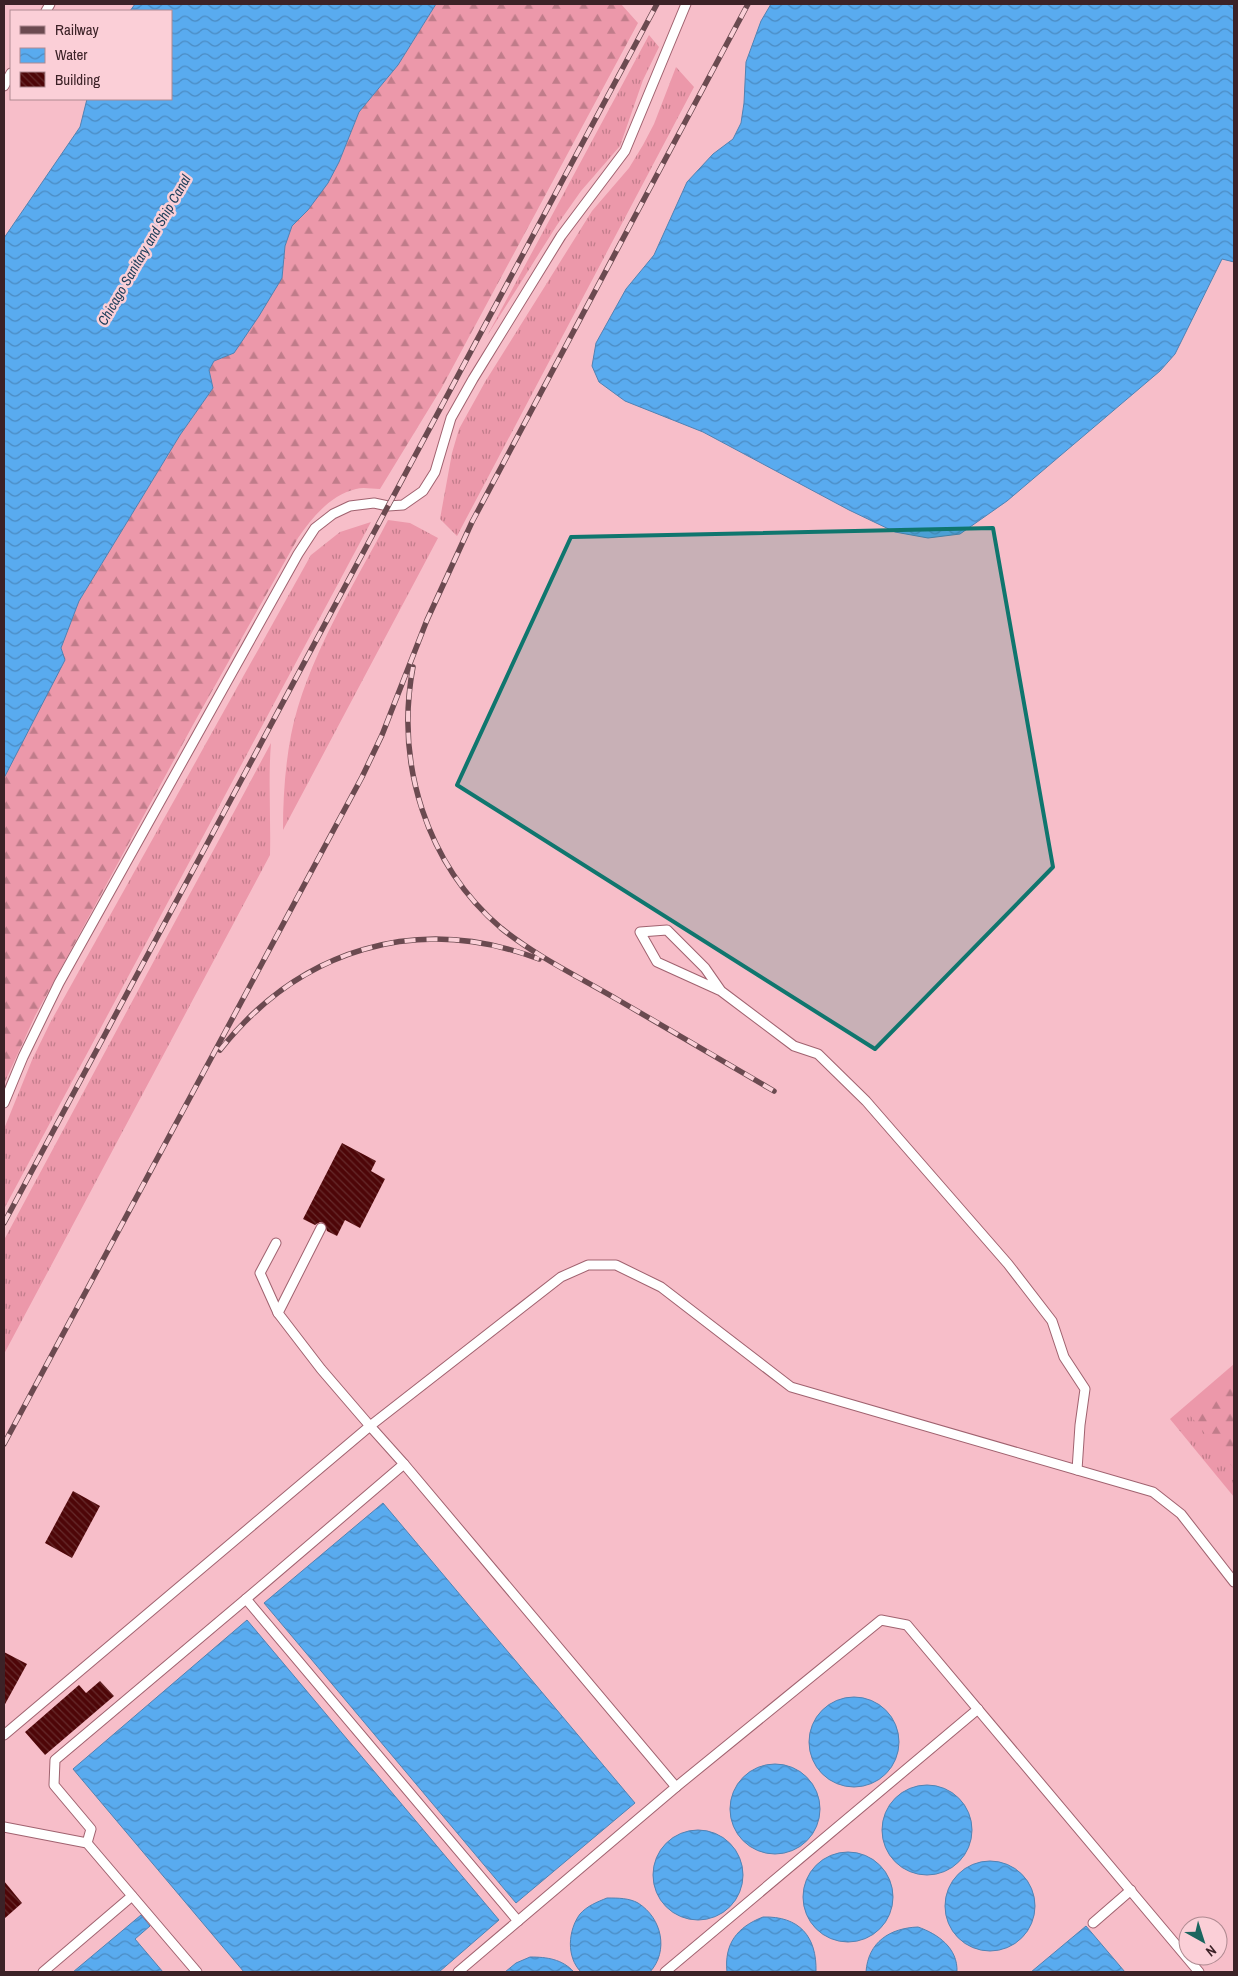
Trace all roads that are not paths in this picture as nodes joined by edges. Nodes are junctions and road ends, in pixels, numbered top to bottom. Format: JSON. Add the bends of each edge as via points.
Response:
{"nodes":[{"id":1,"x":686,"y":4,"type":"edge"},
{"id":2,"x":10,"y":74,"type":"edge"},
{"id":3,"x":4,"y":86,"type":"edge"},
{"id":4,"x":720,"y":991,"type":"junction"},
{"id":5,"x":4,"y":1103,"type":"edge"},
{"id":6,"x":321,"y":1228,"type":"dead end"},
{"id":7,"x":276,"y":1243,"type":"dead end"},
{"id":8,"x":278,"y":1313,"type":"junction"},
{"id":9,"x":370,"y":1426,"type":"junction"},
{"id":10,"x":404,"y":1464,"type":"junction"},
{"id":11,"x":1077,"y":1470,"type":"junction"},
{"id":12,"x":1234,"y":1582,"type":"edge"},
{"id":13,"x":246,"y":1599,"type":"junction"},
{"id":14,"x":978,"y":1709,"type":"junction"},
{"id":15,"x":4,"y":1735,"type":"edge"},
{"id":16,"x":676,"y":1787,"type":"junction"},
{"id":17,"x":4,"y":1827,"type":"edge"},
{"id":18,"x":87,"y":1843,"type":"junction"},
{"id":19,"x":1131,"y":1890,"type":"junction"},
{"id":20,"x":132,"y":1896,"type":"junction"},
{"id":21,"x":518,"y":1921,"type":"junction"},
{"id":22,"x":1093,"y":1922,"type":"dead end"},
{"id":23,"x":43,"y":1972,"type":"edge"},
{"id":24,"x":197,"y":1972,"type":"edge"},
{"id":25,"x":458,"y":1972,"type":"edge"},
{"id":26,"x":665,"y":1972,"type":"edge"},
{"id":27,"x":1199,"y":1972,"type":"edge"}],
"edges":[{"from":1,"to":5,"type":"lane","via":[[625,151],[561,236],[473,379],[451,418],[435,472],[423,491],[403,505],[374,503],[350,506],[332,514],[315,528],[298,554],[59,982]]},
{"from":2,"to":3,"type":"lane"},
{"from":4,"to":4,"type":"lane","via":[[705,968],[667,930],[640,932],[657,962]]},
{"from":4,"to":11,"type":"lane","via":[[794,1046],[818,1054],[866,1101],[1008,1264],[1052,1321],[1064,1357],[1085,1389]]},
{"from":6,"to":8,"type":"lane"},
{"from":7,"to":8,"type":"lane","via":[[260,1273]]},
{"from":8,"to":9,"type":"lane"},
{"from":9,"to":10,"type":"lane"},
{"from":9,"to":11,"type":"lane","via":[[560,1276],[588,1265],[616,1265],[661,1287],[791,1387]]},
{"from":9,"to":15,"type":"lane"},
{"from":10,"to":13,"type":"lane"},
{"from":10,"to":16,"type":"lane"},
{"from":11,"to":12,"type":"lane","via":[[1153,1492],[1181,1514]]},
{"from":13,"to":18,"type":"lane","via":[[54,1760],[54,1785],[91,1829]]},
{"from":13,"to":21,"type":"lane"},
{"from":14,"to":16,"type":"lane","via":[[907,1625],[881,1620]]},
{"from":14,"to":19,"type":"lane"},
{"from":14,"to":26,"type":"lane"},
{"from":16,"to":21,"type":"lane"},
{"from":17,"to":18,"type":"lane"},
{"from":18,"to":20,"type":"lane"},
{"from":19,"to":22,"type":"lane"},
{"from":19,"to":27,"type":"lane"},
{"from":20,"to":23,"type":"lane"},
{"from":20,"to":24,"type":"lane"},
{"from":21,"to":25,"type":"lane"}]}
